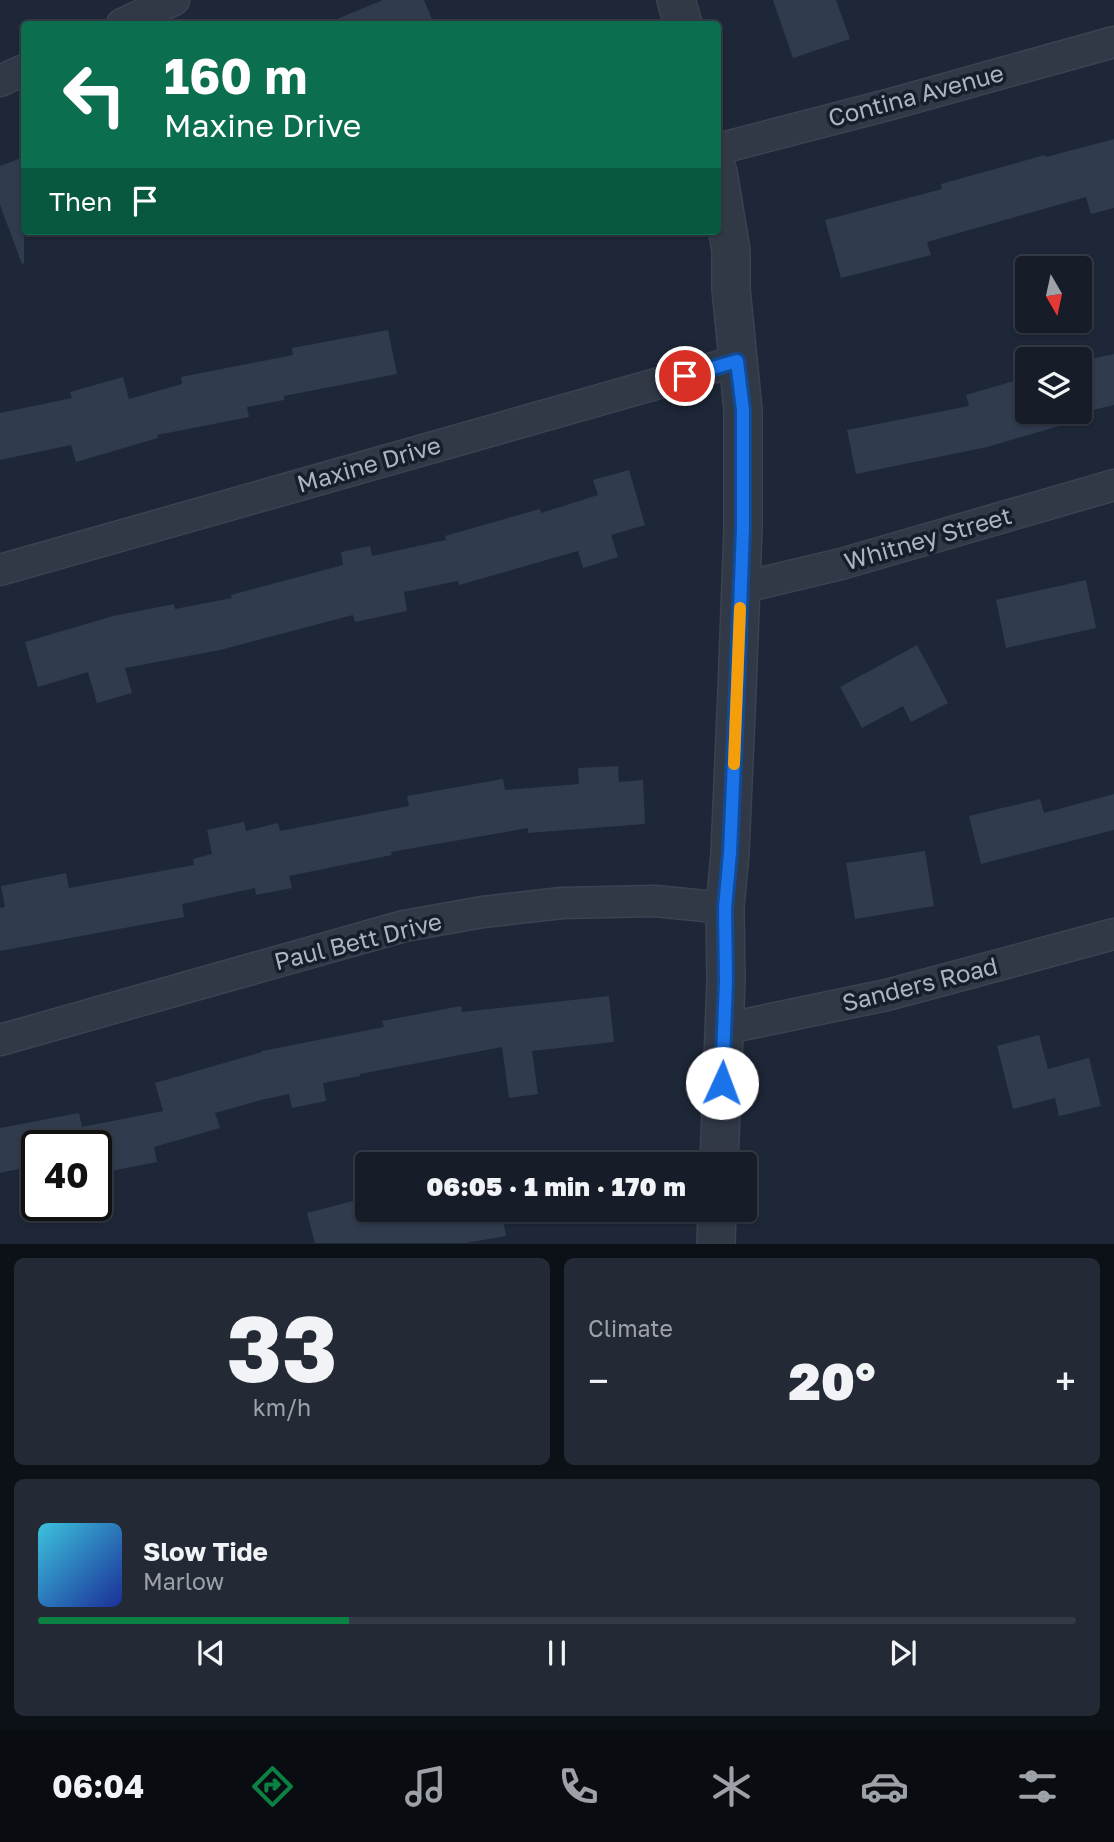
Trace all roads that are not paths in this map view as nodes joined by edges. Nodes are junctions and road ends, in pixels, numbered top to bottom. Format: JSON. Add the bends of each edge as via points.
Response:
{"nodes":[{"id":1,"x":174,"y":0,"type":"edge"},
{"id":2,"x":676,"y":0,"type":"edge"},
{"id":3,"x":128,"y":21,"type":"edge"},
{"id":4,"x":682,"y":21,"type":"edge"},
{"id":5,"x":1114,"y":42,"type":"edge"},
{"id":6,"x":21,"y":71,"type":"edge"},
{"id":7,"x":0,"y":81,"type":"edge"},
{"id":8,"x":721,"y":148,"type":"edge"},
{"id":9,"x":721,"y":190,"type":"edge"},
{"id":10,"x":737,"y":361,"type":"junction"},
{"id":11,"x":1114,"y":485,"type":"edge"},
{"id":12,"x":0,"y":570,"type":"edge"},
{"id":13,"x":740,"y":587,"type":"junction"},
{"id":14,"x":725,"y":908,"type":"junction"},
{"id":15,"x":1114,"y":934,"type":"edge"},
{"id":16,"x":723,"y":1029,"type":"junction"},
{"id":17,"x":0,"y":1040,"type":"edge"},
{"id":18,"x":719,"y":1152,"type":"edge"},
{"id":19,"x":717,"y":1222,"type":"edge"},
{"id":20,"x":716,"y":1244,"type":"edge"}],
"edges":[{"from":1,"to":3,"type":"street"},
{"from":2,"to":4,"type":"street"},
{"from":5,"to":8,"type":"street","name":"Contina Avenue"},
{"from":6,"to":7,"type":"street"},
{"from":9,"to":10,"type":"street","via":[[731,251]]},
{"from":10,"to":12,"type":"street","name":"Maxine Drive"},
{"from":10,"to":13,"type":"street","via":[[743,410]]},
{"from":11,"to":13,"type":"street","name":"Whitney Street","via":[[841,564]]},
{"from":13,"to":14,"type":"street"},
{"from":14,"to":16,"type":"street"},
{"from":14,"to":17,"type":"street","name":"Paul Bett Drive","via":[[655,901],[562,903],[404,926]]},
{"from":15,"to":16,"type":"street","name":"Sanders Road","via":[[887,995]]},
{"from":16,"to":18,"type":"street"},
{"from":19,"to":20,"type":"street"}]}
